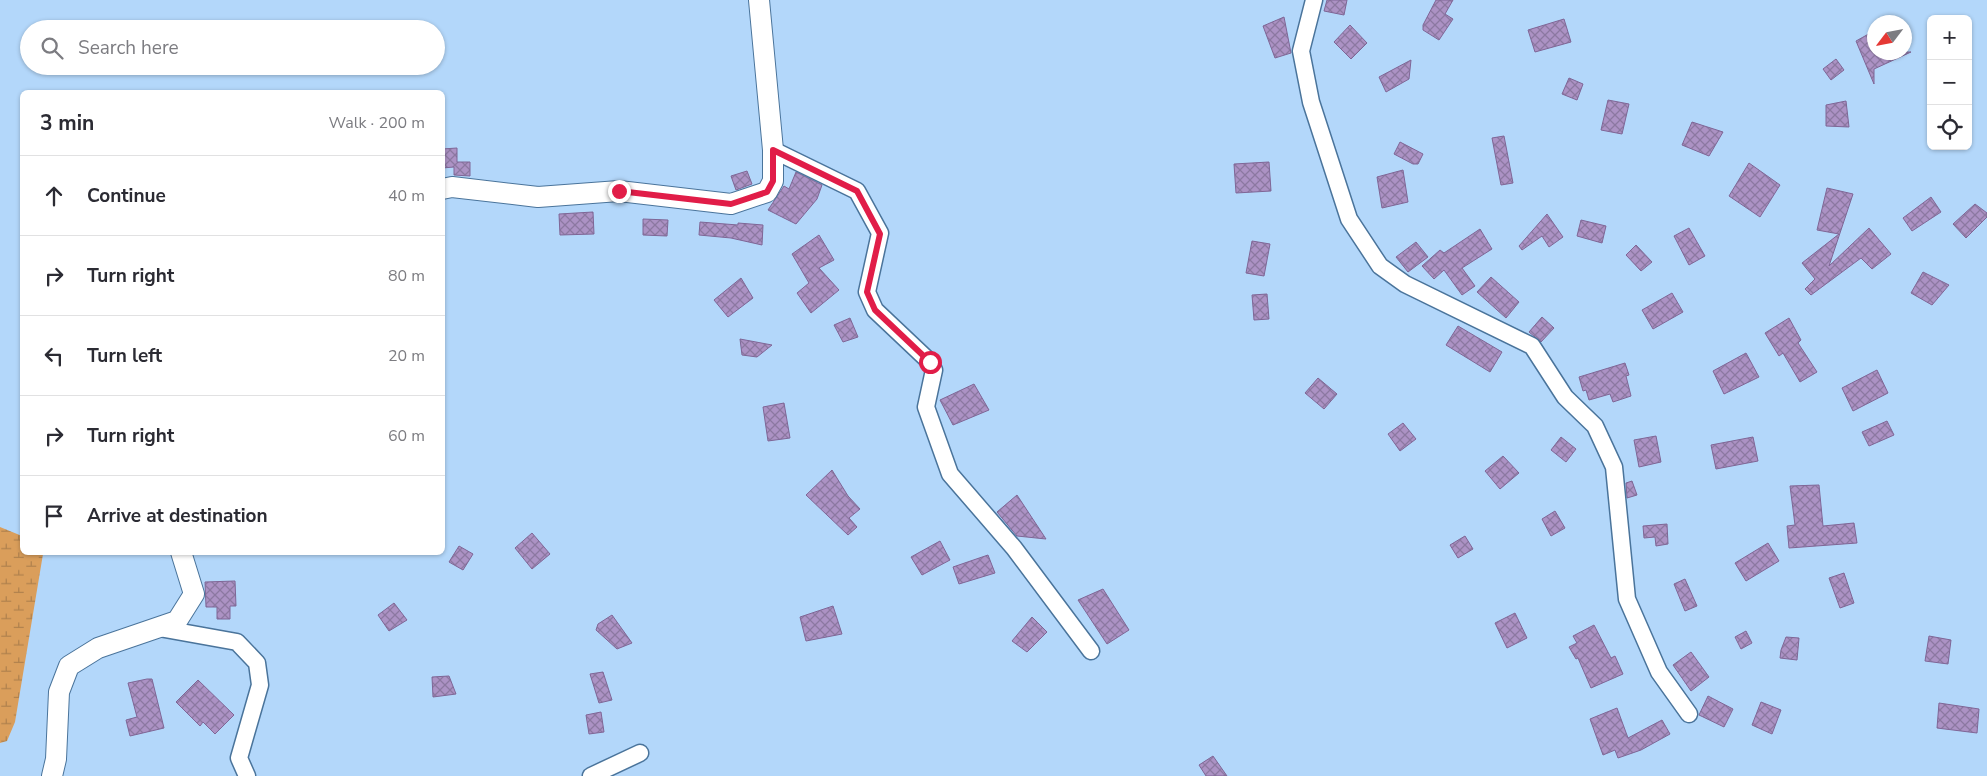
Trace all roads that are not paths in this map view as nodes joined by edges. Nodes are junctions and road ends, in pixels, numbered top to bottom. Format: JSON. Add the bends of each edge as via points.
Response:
{"nodes":[{"id":1,"x":759,"y":0,"type":"edge"},
{"id":2,"x":1314,"y":0,"type":"edge"},
{"id":3,"x":773,"y":150,"type":"junction"},
{"id":4,"x":445,"y":188,"type":"edge"},
{"id":5,"x":182,"y":555,"type":"edge"},
{"id":6,"x":159,"y":628,"type":"junction"},
{"id":7,"x":1091,"y":651,"type":"dead end"},
{"id":8,"x":1689,"y":714,"type":"dead end"},
{"id":9,"x":640,"y":753,"type":"dead end"},
{"id":10,"x":52,"y":776,"type":"edge"},
{"id":11,"x":247,"y":776,"type":"edge"},
{"id":12,"x":591,"y":776,"type":"edge"}],
"edges":[{"from":1,"to":3,"type":"street"},
{"from":2,"to":8,"type":"street","via":[[1301,51],[1311,102],[1349,219],[1380,266],[1405,284],[1532,346],[1565,396],[1595,426],[1614,467],[1627,599],[1659,672]]},
{"from":3,"to":4,"type":"street","via":[[773,181],[767,192],[731,204],[619,191],[538,198]]},
{"from":3,"to":7,"type":"street","via":[[857,191],[880,234],[867,292],[875,310],[930,362],[934,370],[926,407],[950,474],[1014,548]]},
{"from":5,"to":6,"type":"street","via":[[194,594],[177,621]]},
{"from":6,"to":10,"type":"street","via":[[98,648],[69,666],[59,692],[56,759]]},
{"from":6,"to":11,"type":"street","via":[[236,642],[257,663],[260,685],[239,758]]},
{"from":9,"to":12,"type":"street"}]}
